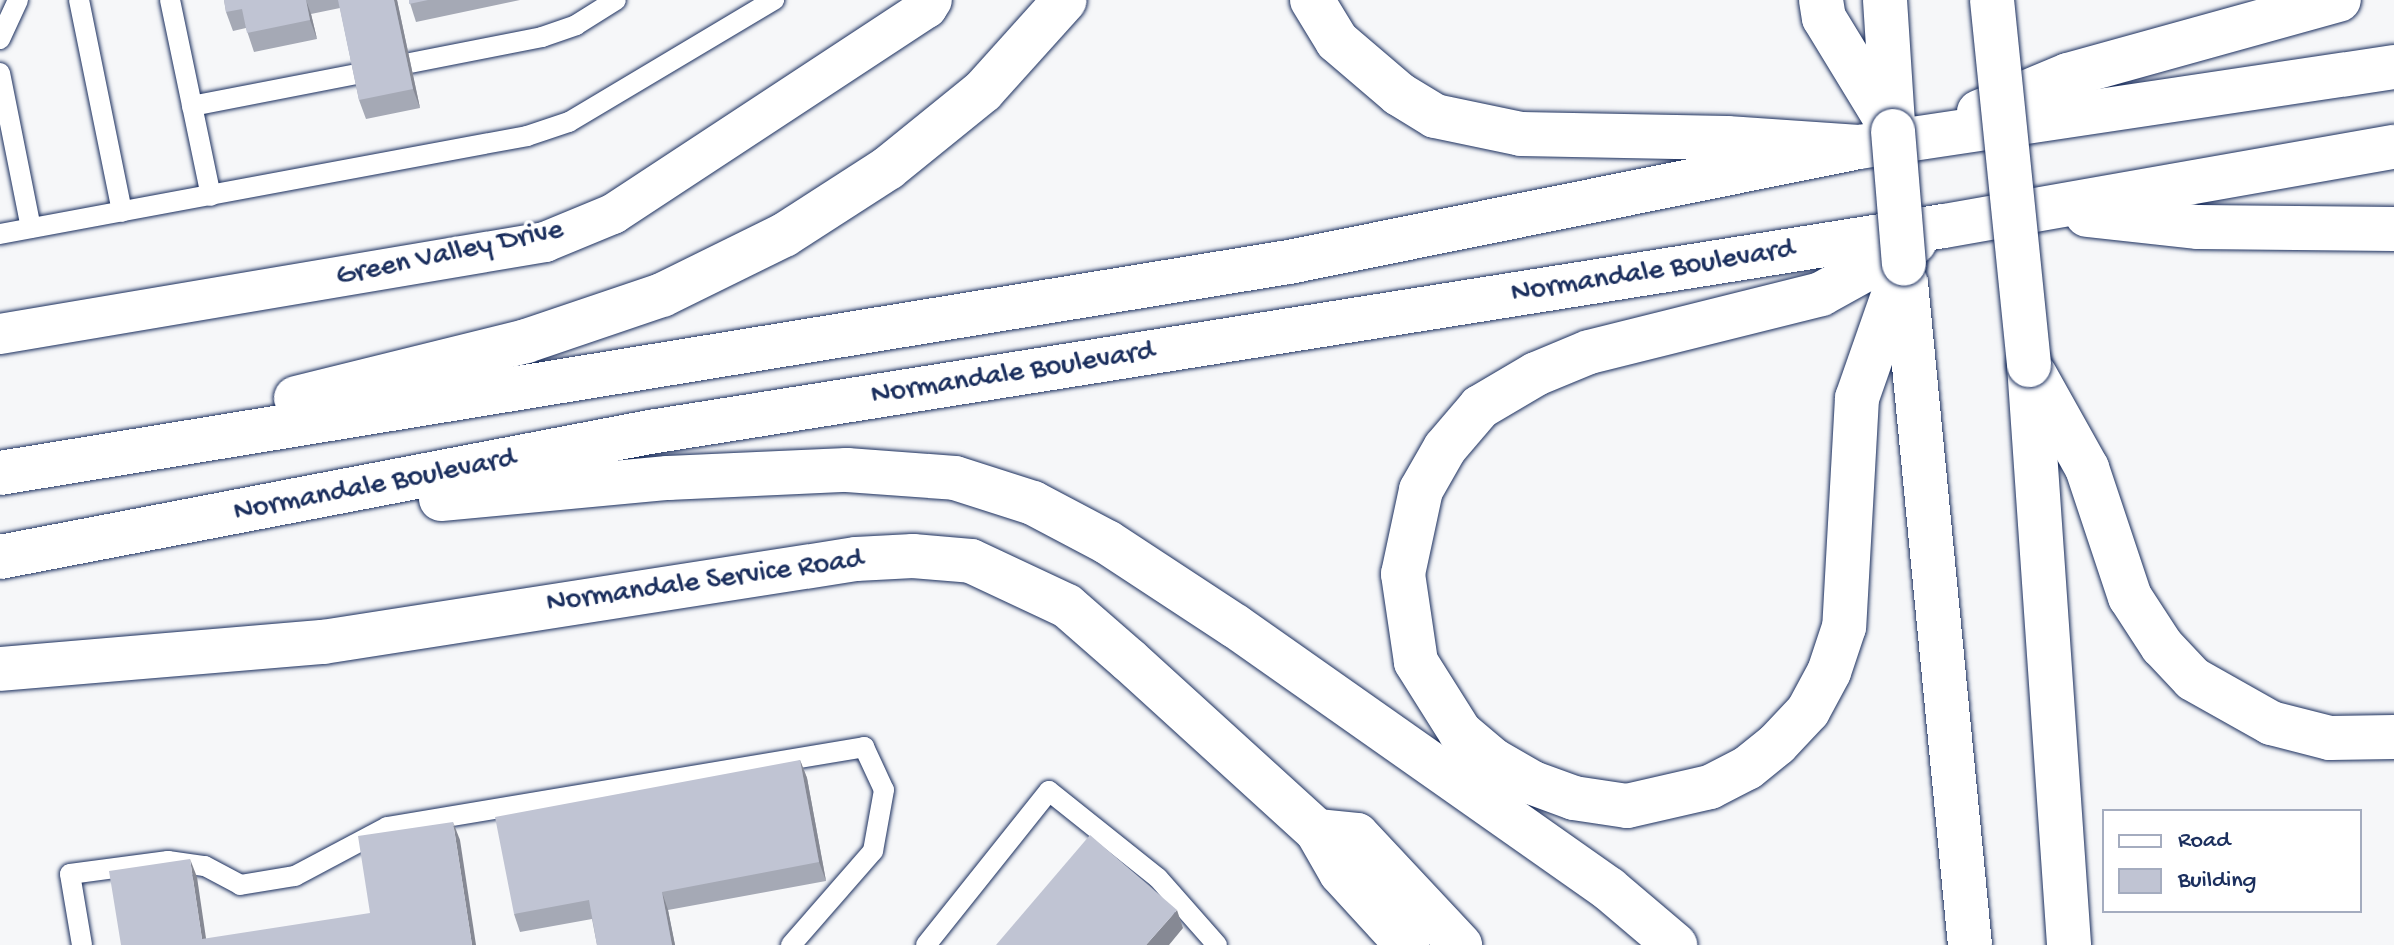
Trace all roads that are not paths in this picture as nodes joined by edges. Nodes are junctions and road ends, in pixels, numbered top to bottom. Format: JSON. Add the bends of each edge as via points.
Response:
{"nodes":[{"id":1,"x":18,"y":0,"type":"edge"},
{"id":2,"x":79,"y":0,"type":"edge"},
{"id":3,"x":170,"y":0,"type":"edge"},
{"id":4,"x":616,"y":0,"type":"edge"},
{"id":5,"x":774,"y":0,"type":"edge"},
{"id":6,"x":932,"y":0,"type":"edge"},
{"id":7,"x":1065,"y":0,"type":"edge"},
{"id":8,"x":1312,"y":0,"type":"edge"},
{"id":9,"x":1992,"y":0,"type":"edge"},
{"id":10,"x":2339,"y":0,"type":"edge"},
{"id":11,"x":1885,"y":3,"type":"edge"},
{"id":12,"x":1823,"y":9,"type":"edge"},
{"id":13,"x":0,"y":39,"type":"edge"},
{"id":14,"x":410,"y":63,"type":"edge"},
{"id":15,"x":2394,"y":67,"type":"edge"},
{"id":16,"x":0,"y":73,"type":"edge"},
{"id":17,"x":356,"y":74,"type":"edge"},
{"id":18,"x":192,"y":106,"type":"junction"},
{"id":19,"x":1891,"y":138,"type":"junction"},
{"id":20,"x":2394,"y":147,"type":"edge"},
{"id":21,"x":211,"y":196,"type":"junction"},
{"id":22,"x":2029,"y":209,"type":"junction"},
{"id":23,"x":122,"y":212,"type":"junction"},
{"id":24,"x":1944,"y":226,"type":"junction"},
{"id":25,"x":31,"y":228,"type":"junction"},
{"id":26,"x":2394,"y":229,"type":"edge"},
{"id":27,"x":0,"y":234,"type":"edge"},
{"id":28,"x":1904,"y":264,"type":"junction"},
{"id":29,"x":0,"y":334,"type":"edge"},
{"id":30,"x":2029,"y":365,"type":"junction"},
{"id":31,"x":0,"y":472,"type":"edge"},
{"id":32,"x":215,"y":519,"type":"junction"},
{"id":33,"x":0,"y":557,"type":"edge"},
{"id":34,"x":0,"y":669,"type":"edge"},
{"id":35,"x":2394,"y":737,"type":"edge"},
{"id":36,"x":1317,"y":831,"type":"junction"},
{"id":37,"x":82,"y":945,"type":"edge"},
{"id":38,"x":791,"y":945,"type":"edge"},
{"id":39,"x":926,"y":945,"type":"edge"},
{"id":40,"x":1217,"y":945,"type":"edge"},
{"id":41,"x":1407,"y":945,"type":"edge"},
{"id":42,"x":1460,"y":945,"type":"edge"},
{"id":43,"x":1675,"y":945,"type":"edge"},
{"id":44,"x":1970,"y":945,"type":"edge"},
{"id":45,"x":2069,"y":945,"type":"edge"}],
"edges":[{"from":1,"to":13,"type":"lane"},
{"from":2,"to":23,"type":"lane"},
{"from":3,"to":18,"type":"lane"},
{"from":4,"to":14,"type":"lane","via":[[576,25],[542,37]]},
{"from":5,"to":21,"type":"lane","via":[[569,122],[470,148]]},
{"from":6,"to":29,"type":"street","name":"Green Valley Drive","via":[[613,214],[545,242]]},
{"from":7,"to":31,"type":"main road","via":[[983,91],[888,168],[784,235],[662,295],[526,341]]},
{"from":8,"to":19,"type":"main road","via":[[1337,41],[1364,69],[1435,116],[1481,129]]},
{"from":9,"to":30,"type":"main road","bridge":true},
{"from":10,"to":19,"type":"main road","via":[[2068,75]]},
{"from":11,"to":19,"type":"main road"},
{"from":12,"to":19,"type":"main road"},
{"from":15,"to":19,"type":"main road"},
{"from":16,"to":25,"type":"lane"},
{"from":17,"to":18,"type":"lane"},
{"from":18,"to":21,"type":"lane"},
{"from":19,"to":28,"type":"main road","bridge":true},
{"from":19,"to":31,"type":"main road","via":[[1289,262]]},
{"from":20,"to":22,"type":"main road","name":"Normandale Boulevard"},
{"from":21,"to":23,"type":"lane"},
{"from":22,"to":24,"type":"main road","name":"Normandale Boulevard"},
{"from":22,"to":26,"type":"main road","via":[[2198,227]]},
{"from":23,"to":25,"type":"lane"},
{"from":24,"to":28,"type":"main road","via":[[1821,294],[1589,352],[1536,374],[1480,407],[1445,448],[1421,490],[1403,574],[1416,662],[1460,732],[1493,760],[1533,783],[1574,798],[1627,806],[1710,787],[1777,744],[1808,711],[1844,627],[1857,398]]},
{"from":24,"to":32,"type":"main road","name":"Normandale Boulevard","via":[[650,432]]},
{"from":25,"to":27,"type":"lane"},
{"from":28,"to":44,"type":"main road"},
{"from":30,"to":35,"type":"main road","via":[[2087,468],[2130,597],[2162,646],[2193,679],[2271,723],[2330,738]]},
{"from":30,"to":45,"type":"main road"},
{"from":32,"to":33,"type":"main road","name":"Normandale Boulevard"},
{"from":32,"to":43,"type":"main road","via":[[668,478],[847,470],[955,478],[1033,503],[1107,542],[1609,889]]},
{"from":34,"to":36,"type":"main road","name":"Normandale Service Road","via":[[323,642],[856,559],[971,561],[1067,606]]},
{"from":36,"to":41,"type":"main road","name":"Normandale Service Road","via":[[1341,873]]},
{"from":36,"to":42,"type":"main road","via":[[1357,835]]},
{"from":37,"to":38,"type":"lane","via":[[70,874],[168,861],[205,866],[240,885],[281,879],[387,827],[864,747],[884,790],[873,851]]},
{"from":39,"to":40,"type":"lane","via":[[1049,791],[1158,878]]}]}
